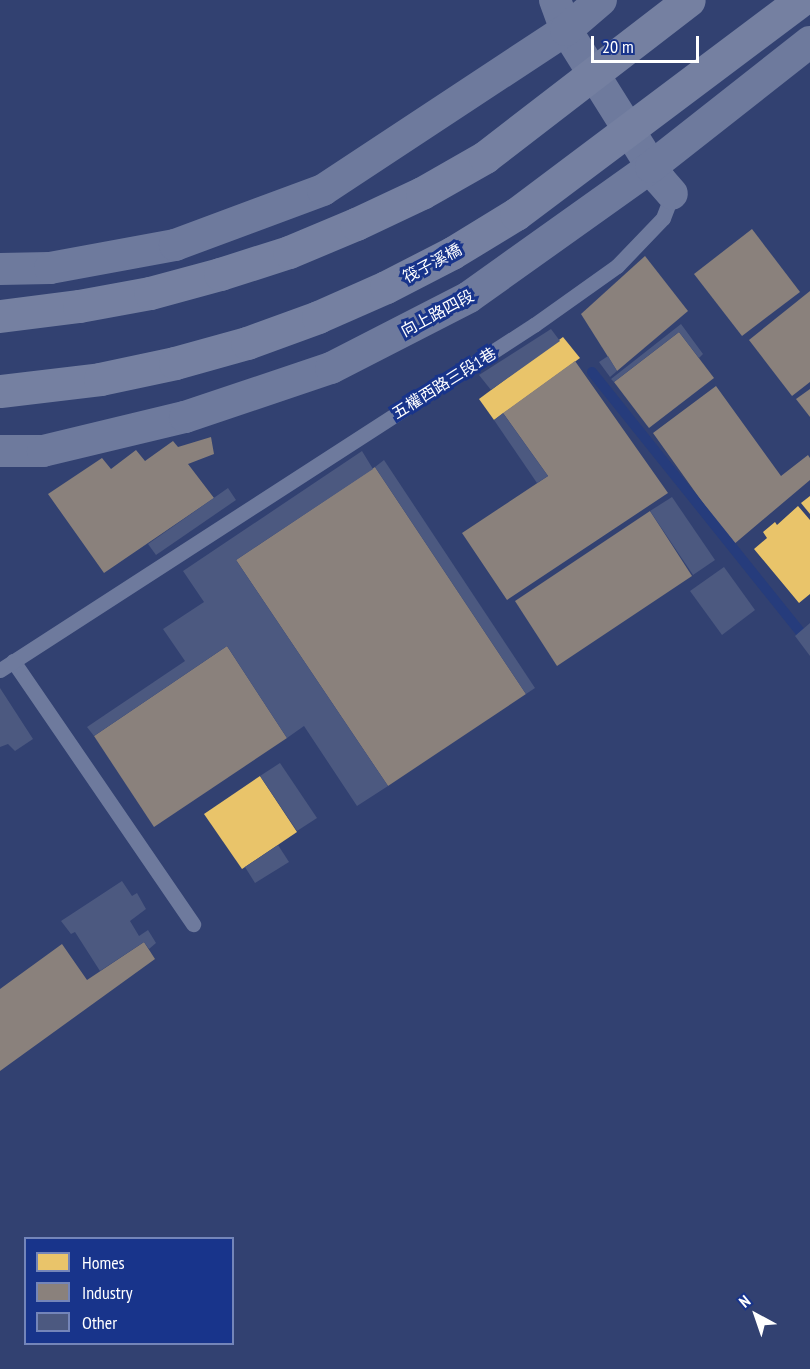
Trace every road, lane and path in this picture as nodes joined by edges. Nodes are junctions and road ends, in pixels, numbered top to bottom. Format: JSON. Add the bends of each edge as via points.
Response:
{"nodes":[{"id":1,"x":555,"y":0,"type":"edge"},
{"id":2,"x":602,"y":0,"type":"edge"},
{"id":3,"x":689,"y":0,"type":"edge"},
{"id":4,"x":801,"y":0,"type":"edge"},
{"id":5,"x":566,"y":30,"type":"junction"},
{"id":6,"x":810,"y":42,"type":"edge"},
{"id":7,"x":651,"y":167,"type":"junction"},
{"id":8,"x":672,"y":194,"type":"joint"},
{"id":9,"x":0,"y":269,"type":"edge"},
{"id":10,"x":0,"y":316,"type":"edge"},
{"id":11,"x":0,"y":391,"type":"edge"},
{"id":12,"x":0,"y":452,"type":"edge"},
{"id":13,"x":6,"y":666,"type":"edge"},
{"id":14,"x":194,"y":924,"type":"dead end"}],
"edges":[{"from":1,"to":5,"type":"street","name":"五權西路三段1巷"},
{"from":2,"to":5,"type":"street"},
{"from":3,"to":10,"type":"main road","bridge":true,"via":[[485,157],[356,224],[259,261],[150,293]]},
{"from":4,"to":11,"type":"main road","name":"筏子溪橋","bridge":true,"via":[[516,213],[452,253],[386,287],[318,318],[175,363]]},
{"from":5,"to":7,"type":"street","name":"五權西路三段1巷"},
{"from":5,"to":9,"type":"street","via":[[323,190],[175,245],[50,268]]},
{"from":6,"to":7,"type":"street","name":"向上路四段"},
{"from":7,"to":8,"type":"street","name":"五權西路三段1巷"},
{"from":7,"to":12,"type":"street","name":"向上路四段","via":[[469,297],[331,368],[185,417],[43,451]]},
{"from":8,"to":13,"type":"lane","name":"五權西路三段1巷","via":[[663,218],[608,273],[534,325]]},
{"from":13,"to":14,"type":"lane"}]}
